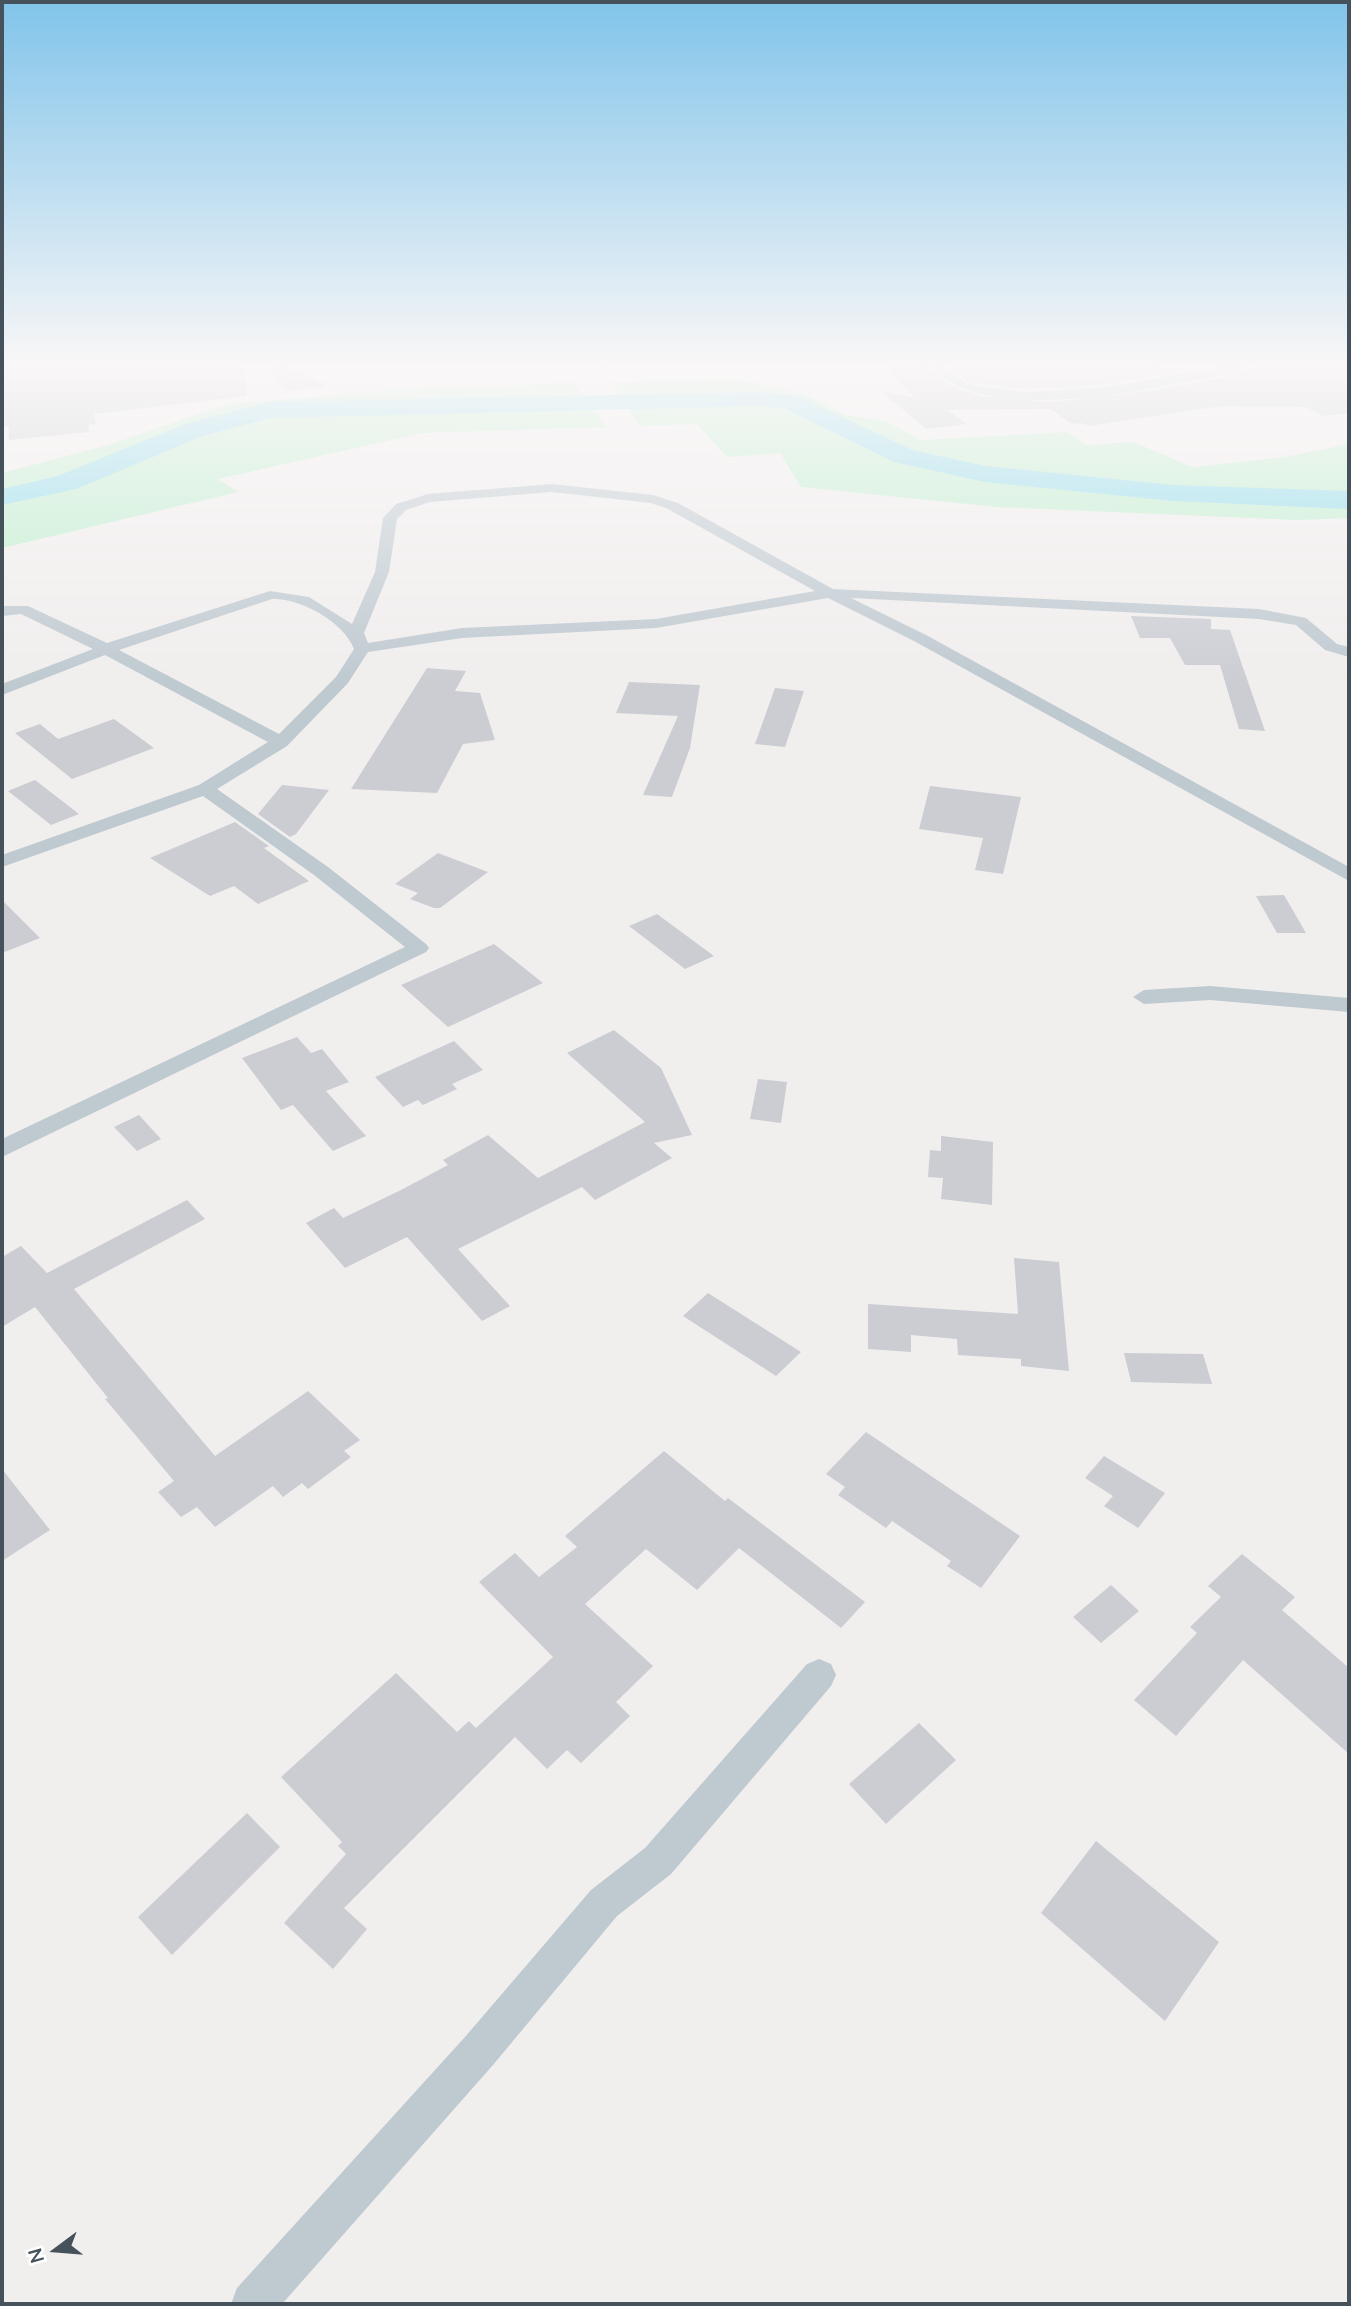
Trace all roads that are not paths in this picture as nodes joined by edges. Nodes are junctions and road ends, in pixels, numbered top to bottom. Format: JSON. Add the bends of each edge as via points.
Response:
{"nodes":[{"id":1,"x":831,"y":593,"type":"junction"},
{"id":2,"x":2,"y":611,"type":"edge"},
{"id":3,"x":359,"y":641,"type":"junction"},
{"id":4,"x":106,"y":649,"type":"junction"},
{"id":5,"x":1349,"y":652,"type":"edge"},
{"id":6,"x":2,"y":690,"type":"edge"},
{"id":7,"x":281,"y":742,"type":"junction"},
{"id":8,"x":205,"y":789,"type":"junction"},
{"id":9,"x":2,"y":861,"type":"edge"},
{"id":10,"x":1349,"y":875,"type":"edge"},
{"id":11,"x":1144,"y":997,"type":"dead end"},
{"id":12,"x":1349,"y":1005,"type":"edge"},
{"id":13,"x":2,"y":1149,"type":"edge"},
{"id":14,"x":819,"y":1675,"type":"dead end"},
{"id":15,"x":253,"y":2304,"type":"edge"}],
"edges":[{"from":1,"to":3,"type":"street","via":[[782,598],[675,622]]},
{"from":1,"to":3,"type":"street","via":[[653,499],[573,489],[477,493],[428,498],[401,508],[390,518],[382,572]]},
{"from":1,"to":5,"type":"street","via":[[1259,614],[1301,621],[1331,647]]},
{"from":1,"to":10,"type":"street"},
{"from":2,"to":4,"type":"street","via":[[23,609]]},
{"from":3,"to":4,"type":"street","via":[[285,593]]},
{"from":3,"to":7,"type":"street","via":[[342,680]]},
{"from":4,"to":6,"type":"street"},
{"from":4,"to":7,"type":"street"},
{"from":7,"to":8,"type":"street"},
{"from":8,"to":9,"type":"street"},
{"from":8,"to":13,"type":"street","via":[[419,948]]},
{"from":11,"to":12,"type":"street","via":[[1210,993]]},
{"from":14,"to":15,"type":"street","via":[[658,1861],[604,1903]]}]}
